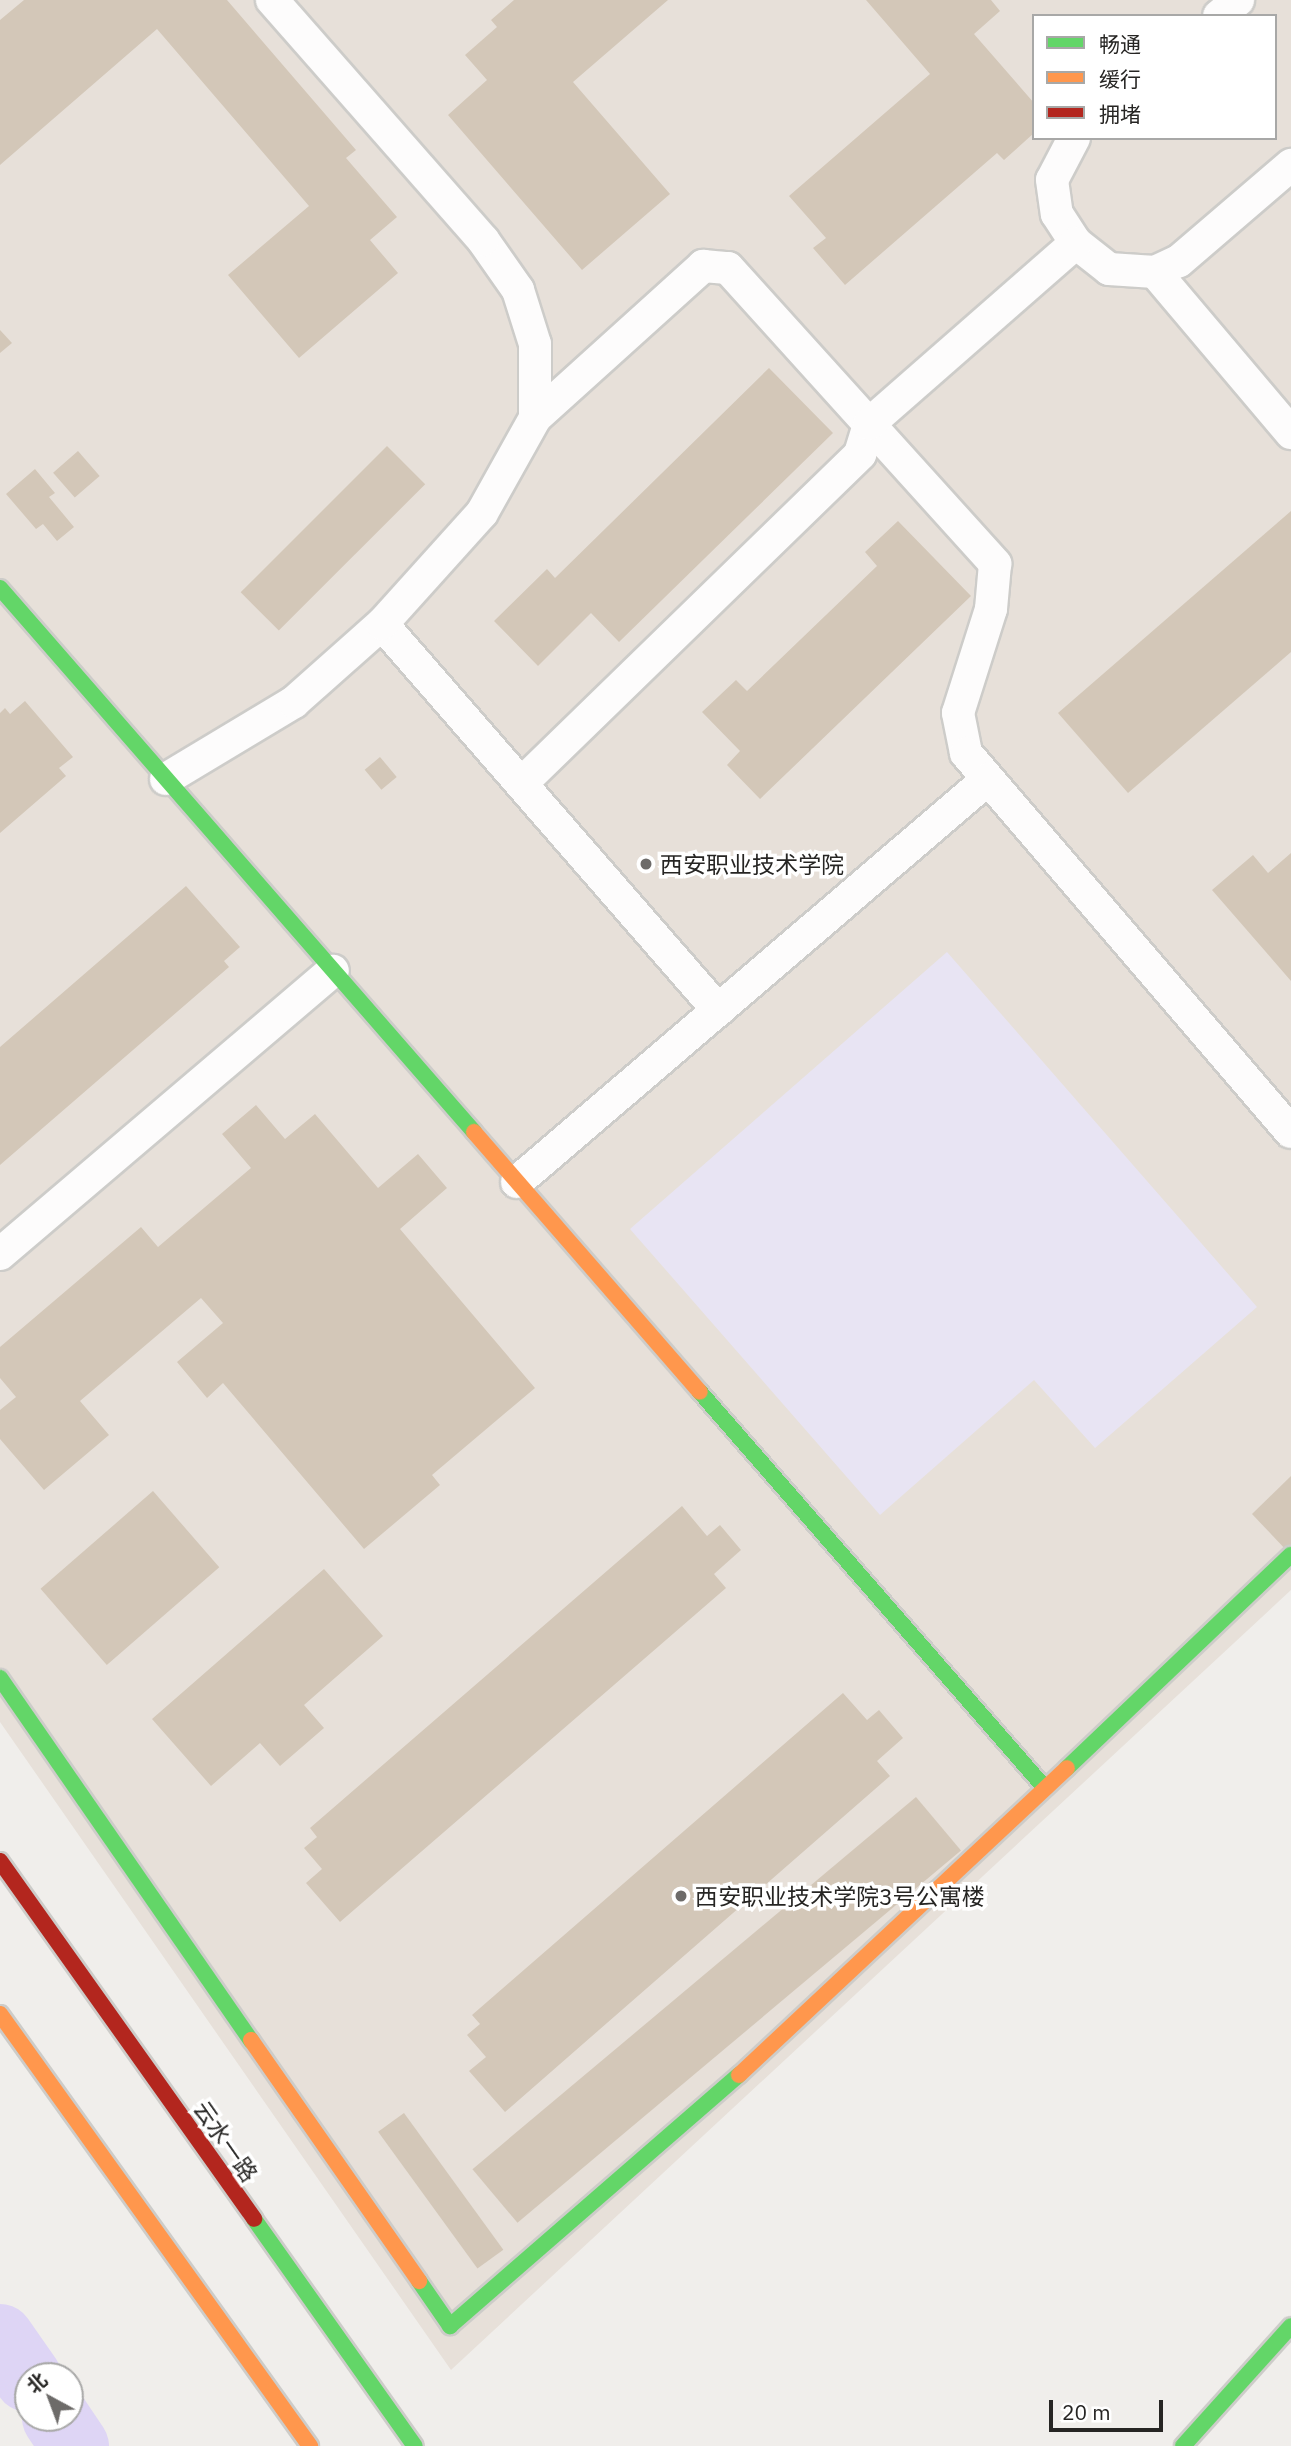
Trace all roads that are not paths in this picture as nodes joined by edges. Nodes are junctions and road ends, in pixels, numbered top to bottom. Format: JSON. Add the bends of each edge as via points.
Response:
{"nodes":[{"id":1,"x":272,"y":0,"type":"edge"},
{"id":2,"x":1238,"y":0,"type":"edge"},
{"id":3,"x":1221,"y":14,"type":"edge"},
{"id":4,"x":1073,"y":140,"type":"edge"},
{"id":5,"x":1291,"y":165,"type":"edge"},
{"id":6,"x":1076,"y":243,"type":"junction"},
{"id":7,"x":1154,"y":272,"type":"junction"},
{"id":8,"x":535,"y":418,"type":"junction"},
{"id":9,"x":869,"y":424,"type":"junction"},
{"id":10,"x":1291,"y":433,"type":"edge"},
{"id":11,"x":0,"y":588,"type":"edge"},
{"id":12,"x":382,"y":624,"type":"junction"},
{"id":13,"x":166,"y":779,"type":"junction"},
{"id":14,"x":988,"y":779,"type":"junction"},
{"id":15,"x":522,"y":783,"type":"junction"},
{"id":16,"x":333,"y":971,"type":"junction"},
{"id":17,"x":718,"y":1010,"type":"junction"},
{"id":18,"x":1291,"y":1132,"type":"edge"},
{"id":19,"x":517,"y":1182,"type":"junction"},
{"id":20,"x":0,"y":1254,"type":"edge"},
{"id":21,"x":1291,"y":1555,"type":"edge"},
{"id":22,"x":0,"y":1678,"type":"edge"},
{"id":23,"x":1045,"y":1788,"type":"junction"},
{"id":24,"x":0,"y":1861,"type":"edge"},
{"id":25,"x":0,"y":2014,"type":"edge"},
{"id":26,"x":1291,"y":2326,"type":"edge"},
{"id":27,"x":310,"y":2446,"type":"edge"},
{"id":28,"x":415,"y":2446,"type":"edge"},
{"id":29,"x":1183,"y":2446,"type":"edge"}],
"edges":[{"from":1,"to":8,"type":"street","via":[[483,240],[518,290],[535,344]]},
{"from":2,"to":3,"type":"street"},
{"from":4,"to":6,"type":"street","via":[[1052,180],[1057,214]]},
{"from":5,"to":7,"type":"street","via":[[1179,261]]},
{"from":6,"to":7,"type":"street","via":[[1109,269]]},
{"from":6,"to":9,"type":"street"},
{"from":7,"to":10,"type":"street"},
{"from":8,"to":9,"type":"street","via":[[703,266],[728,268]]},
{"from":8,"to":12,"type":"street","via":[[482,513]]},
{"from":9,"to":14,"type":"street","via":[[995,564],[991,608],[958,713],[966,753]]},
{"from":9,"to":15,"type":"street","via":[[860,454]]},
{"from":11,"to":13,"type":"street"},
{"from":12,"to":13,"type":"street","via":[[294,702]]},
{"from":12,"to":15,"type":"street"},
{"from":13,"to":16,"type":"street"},
{"from":14,"to":17,"type":"street"},
{"from":14,"to":18,"type":"street"},
{"from":15,"to":17,"type":"street"},
{"from":16,"to":19,"type":"street"},
{"from":16,"to":20,"type":"street"},
{"from":17,"to":19,"type":"street"},
{"from":19,"to":23,"type":"street"},
{"from":21,"to":23,"type":"street"},
{"from":22,"to":23,"type":"street","via":[[450,2326],[802,2020]]},
{"from":24,"to":28,"type":"street","name":"云水一路"},
{"from":25,"to":27,"type":"street"},
{"from":26,"to":29,"type":"street"}]}
